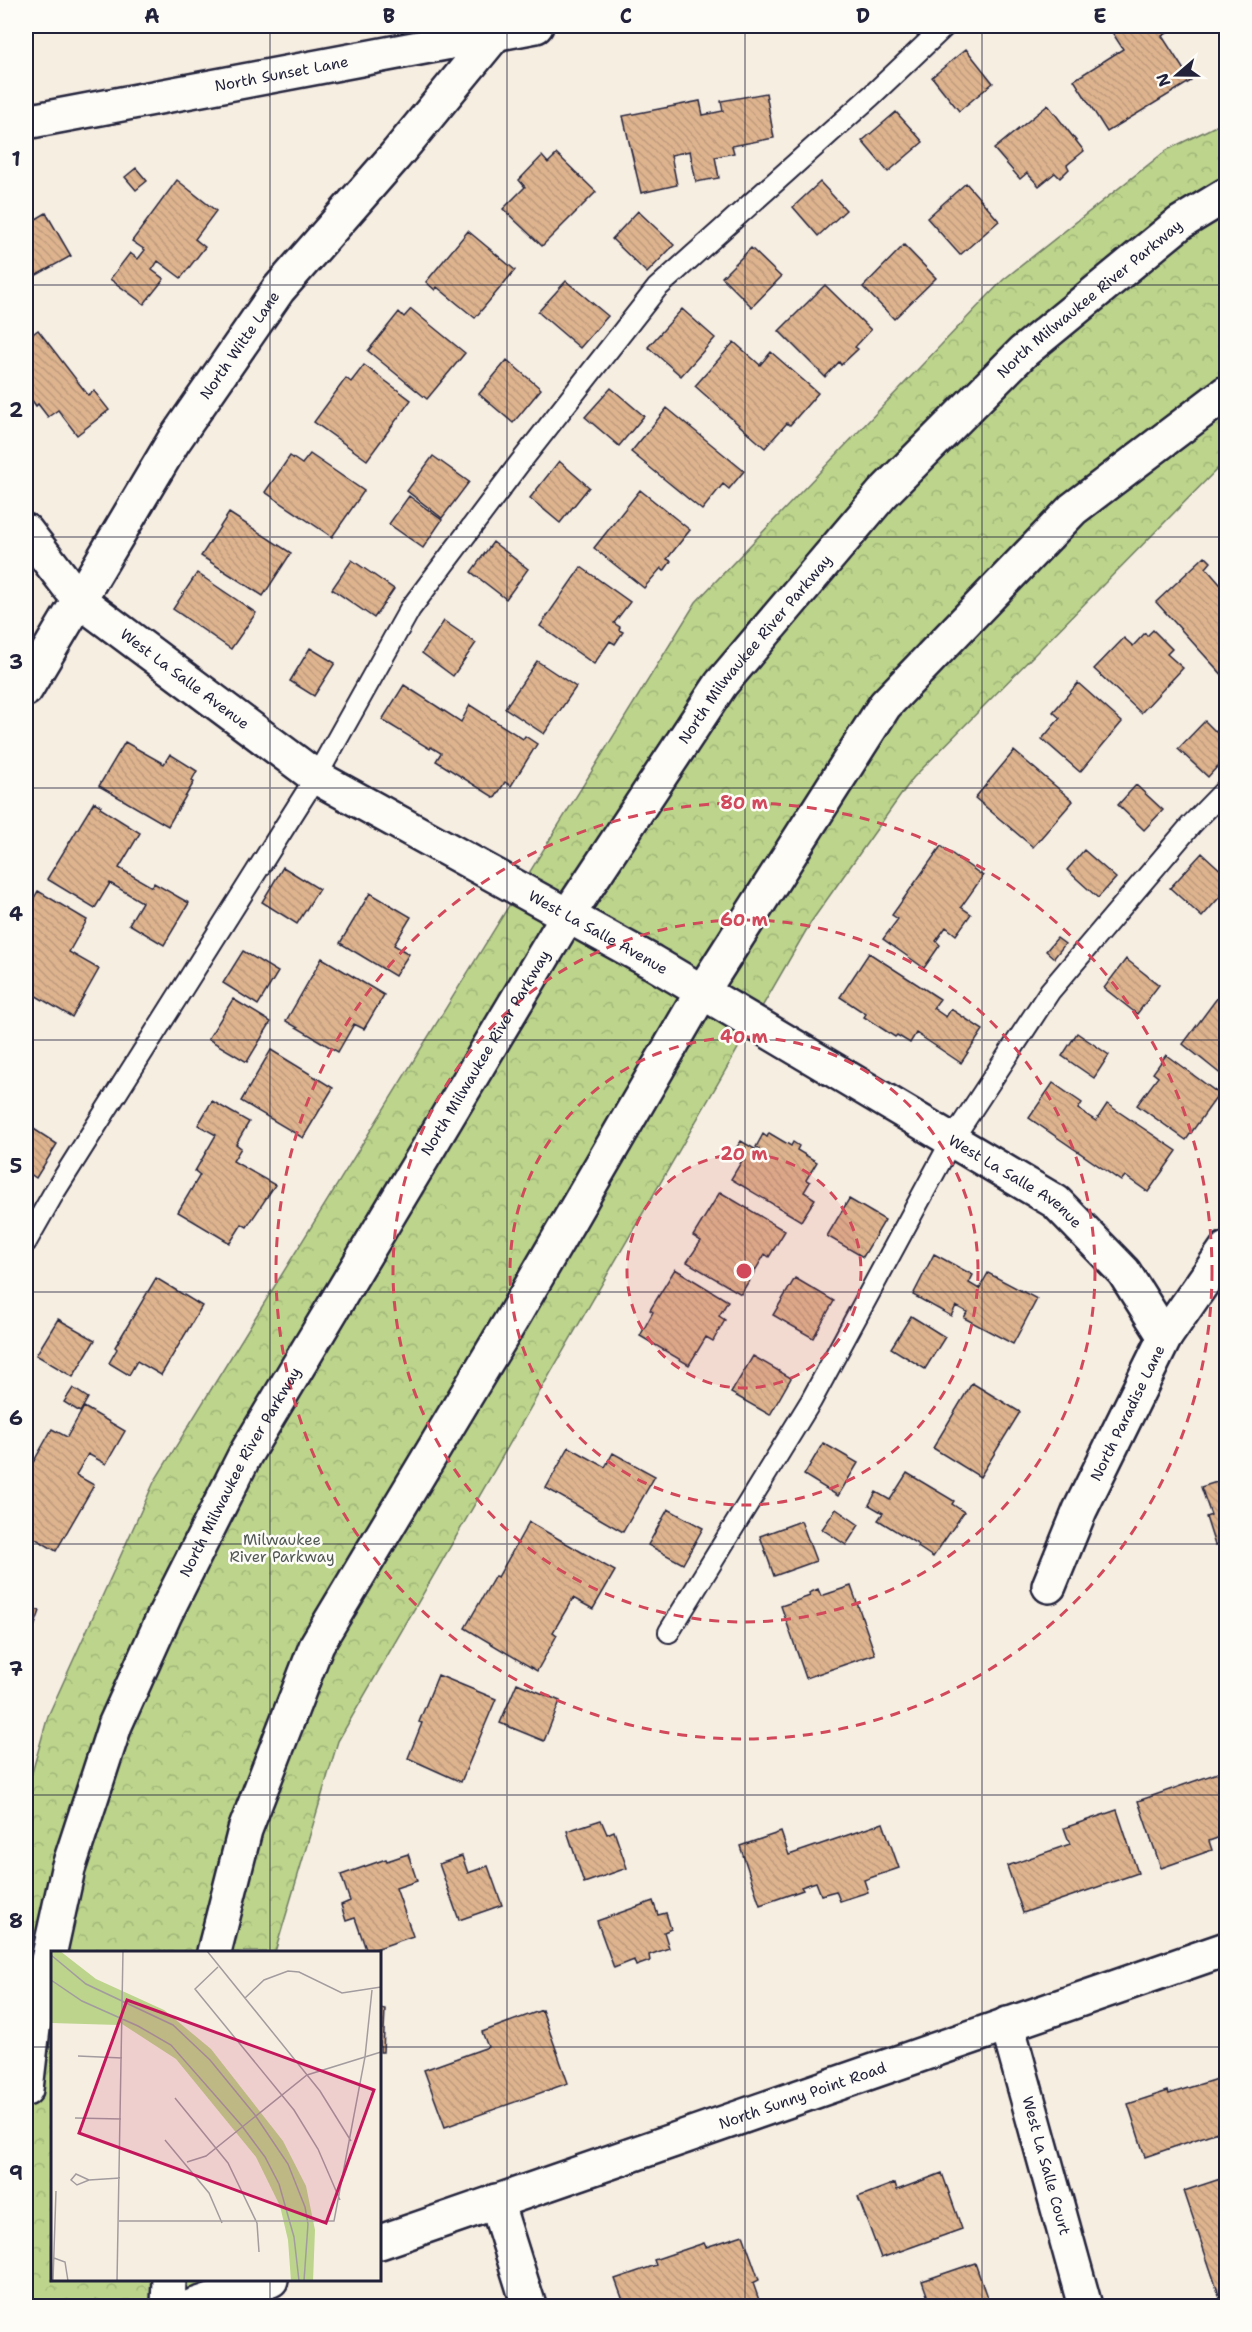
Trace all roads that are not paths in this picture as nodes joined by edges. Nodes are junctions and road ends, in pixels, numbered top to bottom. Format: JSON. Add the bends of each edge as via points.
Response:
{"nodes":[{"id":1,"x":536,"y":26,"type":"edge"},
{"id":2,"x":945,"y":26,"type":"edge"},
{"id":3,"x":497,"y":32,"type":"junction"},
{"id":4,"x":26,"y":122,"type":"edge"},
{"id":5,"x":1227,"y":195,"type":"edge"},
{"id":6,"x":1227,"y":393,"type":"edge"},
{"id":7,"x":26,"y":531,"type":"edge"},
{"id":8,"x":79,"y":600,"type":"junction"},
{"id":9,"x":26,"y":689,"type":"edge"},
{"id":10,"x":316,"y":777,"type":"junction"},
{"id":11,"x":1227,"y":789,"type":"edge"},
{"id":12,"x":568,"y":915,"type":"junction"},
{"id":13,"x":702,"y":992,"type":"junction"},
{"id":14,"x":952,"y":1140,"type":"junction"},
{"id":15,"x":26,"y":1242,"type":"edge"},
{"id":16,"x":1227,"y":1249,"type":"edge"},
{"id":17,"x":1165,"y":1337,"type":"junction"},
{"id":18,"x":1049,"y":1586,"type":"dead end"},
{"id":19,"x":669,"y":1632,"type":"dead end"},
{"id":20,"x":1227,"y":1949,"type":"edge"},
{"id":21,"x":215,"y":1951,"type":"edge"},
{"id":22,"x":1007,"y":2024,"type":"junction"},
{"id":23,"x":26,"y":2089,"type":"edge"},
{"id":24,"x":496,"y":2201,"type":"junction"},
{"id":25,"x":381,"y":2242,"type":"edge"},
{"id":26,"x":170,"y":2281,"type":"edge"},
{"id":27,"x":268,"y":2281,"type":"edge"},
{"id":28,"x":168,"y":2307,"type":"edge"},
{"id":29,"x":193,"y":2307,"type":"edge"},
{"id":30,"x":530,"y":2307,"type":"edge"},
{"id":31,"x":1085,"y":2307,"type":"edge"}],
"edges":[{"from":1,"to":3,"type":"street","name":"North Sunset Lane"},
{"from":2,"to":10,"type":"lane","via":[[657,288],[410,609]]},
{"from":3,"to":4,"type":"street","name":"North Sunset Lane"},
{"from":3,"to":8,"type":"street","name":"North Witte Lane","via":[[278,290],[173,442]]},
{"from":5,"to":12,"type":"street","name":"North Milwaukee River Parkway","via":[[1180,223],[1023,352],[882,494],[721,684]]},
{"from":6,"to":13,"type":"street","via":[[1073,508],[885,705]]},
{"from":7,"to":8,"type":"street","name":"West La Salle Avenue"},
{"from":8,"to":9,"type":"street","name":"North Witte Lane"},
{"from":8,"to":10,"type":"street","name":"West La Salle Avenue"},
{"from":10,"to":12,"type":"street","name":"West La Salle Avenue"},
{"from":10,"to":15,"type":"lane"},
{"from":11,"to":14,"type":"lane","via":[[1191,825],[1050,991]]},
{"from":12,"to":13,"type":"street","name":"West La Salle Avenue"},
{"from":12,"to":23,"type":"street","name":"North Milwaukee River Parkway","via":[[245,1455],[161,1624],[116,1725],[68,1869],[33,2028]]},
{"from":13,"to":14,"type":"street","name":"West La Salle Avenue"},
{"from":13,"to":21,"type":"street","via":[[317,1644],[245,1830]]},
{"from":14,"to":17,"type":"street","name":"West La Salle Avenue","via":[[1056,1202],[1124,1272]]},
{"from":14,"to":19,"type":"lane","via":[[811,1401]]},
{"from":16,"to":17,"type":"street","name":"North Paradise Lane"},
{"from":17,"to":18,"type":"street","name":"North Paradise Lane","via":[[1080,1510]]},
{"from":20,"to":22,"type":"street","name":"North Sunny Point Road"},
{"from":22,"to":24,"type":"street","name":"North Sunny Point Road"},
{"from":22,"to":31,"type":"street","name":"West La Salle Court"},
{"from":24,"to":25,"type":"street","name":"North Sunny Point Road"},
{"from":24,"to":30,"type":"street"},
{"from":26,"to":28,"type":"street"},
{"from":27,"to":29,"type":"street"}]}
